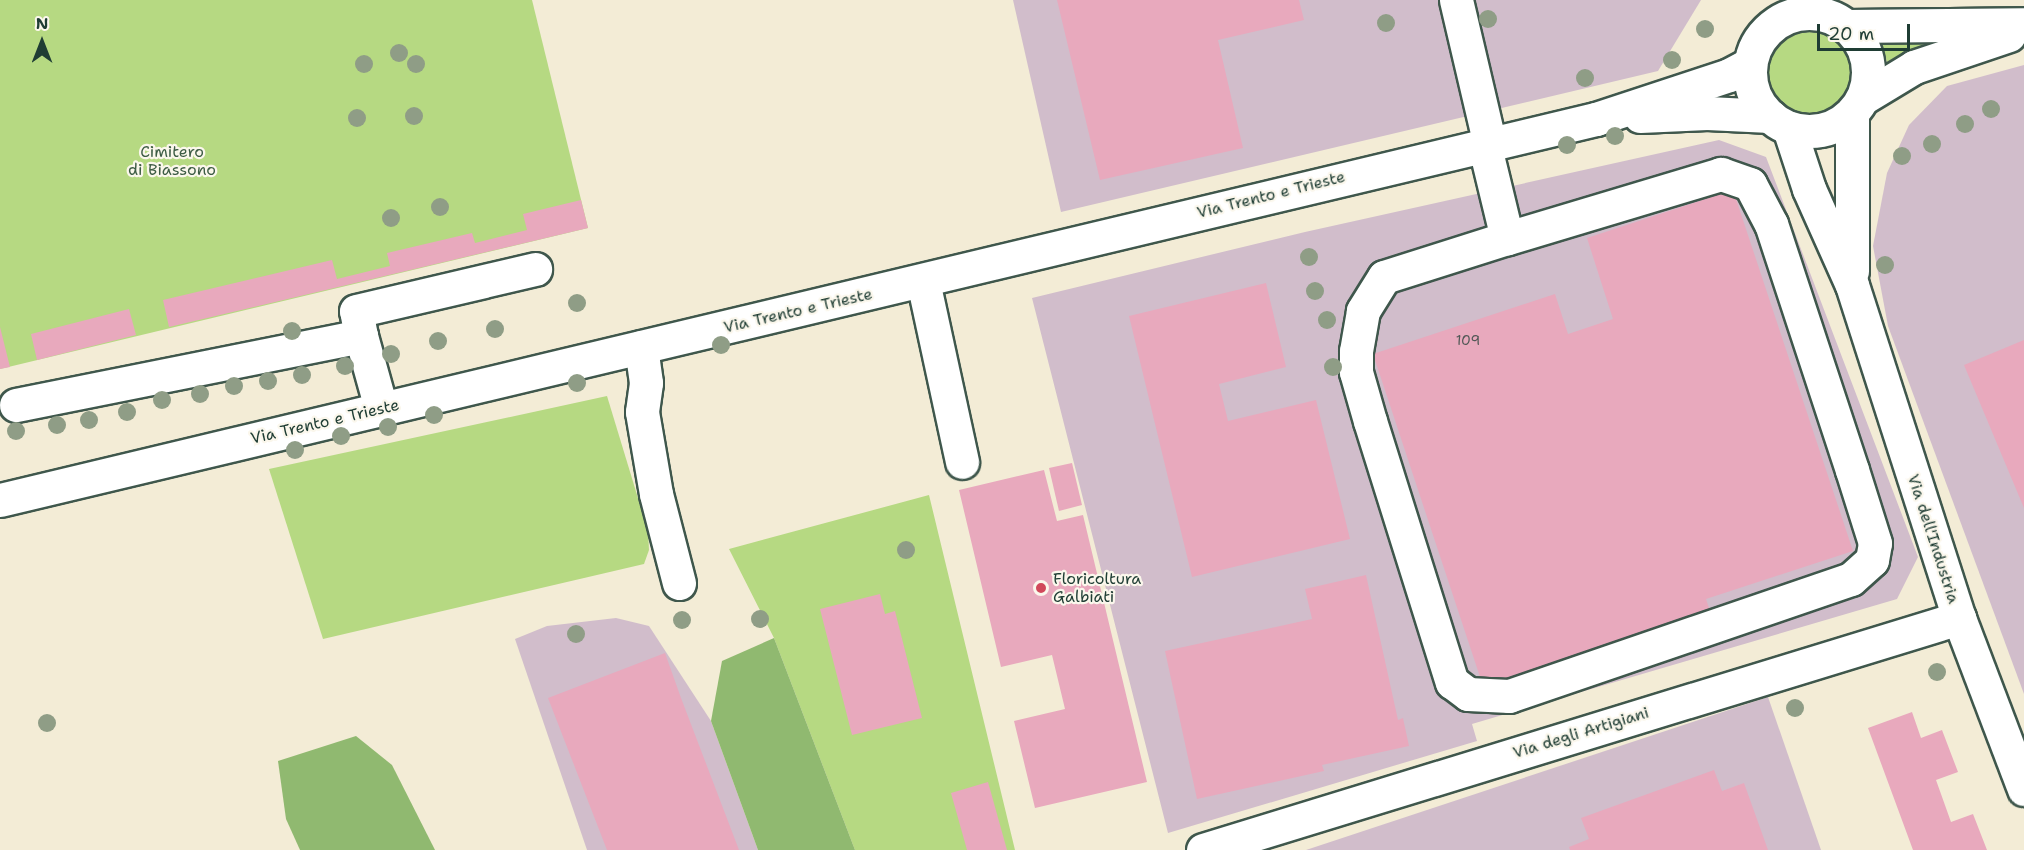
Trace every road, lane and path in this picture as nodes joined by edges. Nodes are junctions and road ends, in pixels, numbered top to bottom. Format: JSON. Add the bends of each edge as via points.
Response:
{"nodes":[{"id":1,"x":1456,"y":0,"type":"edge"},
{"id":2,"x":1762,"y":0,"type":"edge"},
{"id":3,"x":1829,"y":14,"type":"edge"},
{"id":4,"x":2024,"y":24,"type":"edge"},
{"id":5,"x":2024,"y":31,"type":"edge"},
{"id":6,"x":1754,"y":52,"type":"junction"},
{"id":7,"x":1857,"y":106,"type":"junction"},
{"id":8,"x":1596,"y":118,"type":"junction"},
{"id":9,"x":1779,"y":122,"type":"junction"},
{"id":10,"x":1487,"y":142,"type":"junction"},
{"id":11,"x":1507,"y":238,"type":"junction"},
{"id":12,"x":534,"y":269,"type":"dead end"},
{"id":13,"x":923,"y":282,"type":"junction"},
{"id":14,"x":1852,"y":285,"type":"junction"},
{"id":15,"x":361,"y":336,"type":"junction"},
{"id":16,"x":641,"y":347,"type":"junction"},
{"id":17,"x":16,"y":405,"type":"dead end"},
{"id":18,"x":381,"y":408,"type":"junction"},
{"id":19,"x":962,"y":462,"type":"dead end"},
{"id":20,"x":0,"y":500,"type":"edge"},
{"id":21,"x":680,"y":583,"type":"dead end"},
{"id":22,"x":1959,"y":618,"type":"junction"},
{"id":23,"x":2024,"y":789,"type":"edge"},
{"id":24,"x":1203,"y":850,"type":"edge"}],
"edges":[{"from":1,"to":10,"type":"street"},
{"from":2,"to":6,"type":"street"},
{"from":3,"to":4,"type":"street","name":"Via Trento e Trieste"},
{"from":3,"to":6,"type":"street","name":"Via Trento e Trieste","via":[[1808,12],[1789,16],[1772,25]]},
{"from":3,"to":7,"type":"street","via":[[1863,47],[1869,72]]},
{"from":5,"to":7,"type":"street","name":"Via Trento e Trieste","via":[[1914,67]]},
{"from":6,"to":8,"type":"street","name":"Via Trento e Trieste","via":[[1729,75]]},
{"from":6,"to":9,"type":"street","via":[[1753,93]]},
{"from":7,"to":9,"type":"street","name":"Via Trento e Trieste","via":[[1822,129]]},
{"from":7,"to":14,"type":"street","name":"Via dell'Industria"},
{"from":8,"to":9,"type":"street","name":"Via Trento e Trieste","via":[[1707,113]]},
{"from":8,"to":10,"type":"street","name":"Via Trento e Trieste"},
{"from":9,"to":14,"type":"street","name":"Via dell'Industria"},
{"from":10,"to":11,"type":"street"},
{"from":10,"to":13,"type":"street","name":"Via Trento e Trieste"},
{"from":11,"to":11,"type":"street","via":[[1384,277],[1363,311],[1357,332],[1356,372],[1452,682],[1468,694],[1509,696],[1851,579],[1872,560],[1875,543],[1772,224],[1750,184],[1721,174]]},
{"from":12,"to":15,"type":"street","via":[[356,311]]},
{"from":13,"to":16,"type":"street","name":"Via Trento e Trieste"},
{"from":13,"to":19,"type":"street"},
{"from":14,"to":22,"type":"street","name":"Via dell'Industria"},
{"from":15,"to":17,"type":"street"},
{"from":15,"to":18,"type":"street"},
{"from":16,"to":18,"type":"street","name":"Via Trento e Trieste"},
{"from":16,"to":21,"type":"street","via":[[646,384],[642,412],[656,494]]},
{"from":18,"to":20,"type":"street","name":"Via Trento e Trieste"},
{"from":22,"to":23,"type":"street","name":"Via dell'Industria"},
{"from":22,"to":24,"type":"street","name":"Via degli Artigiani"}]}
